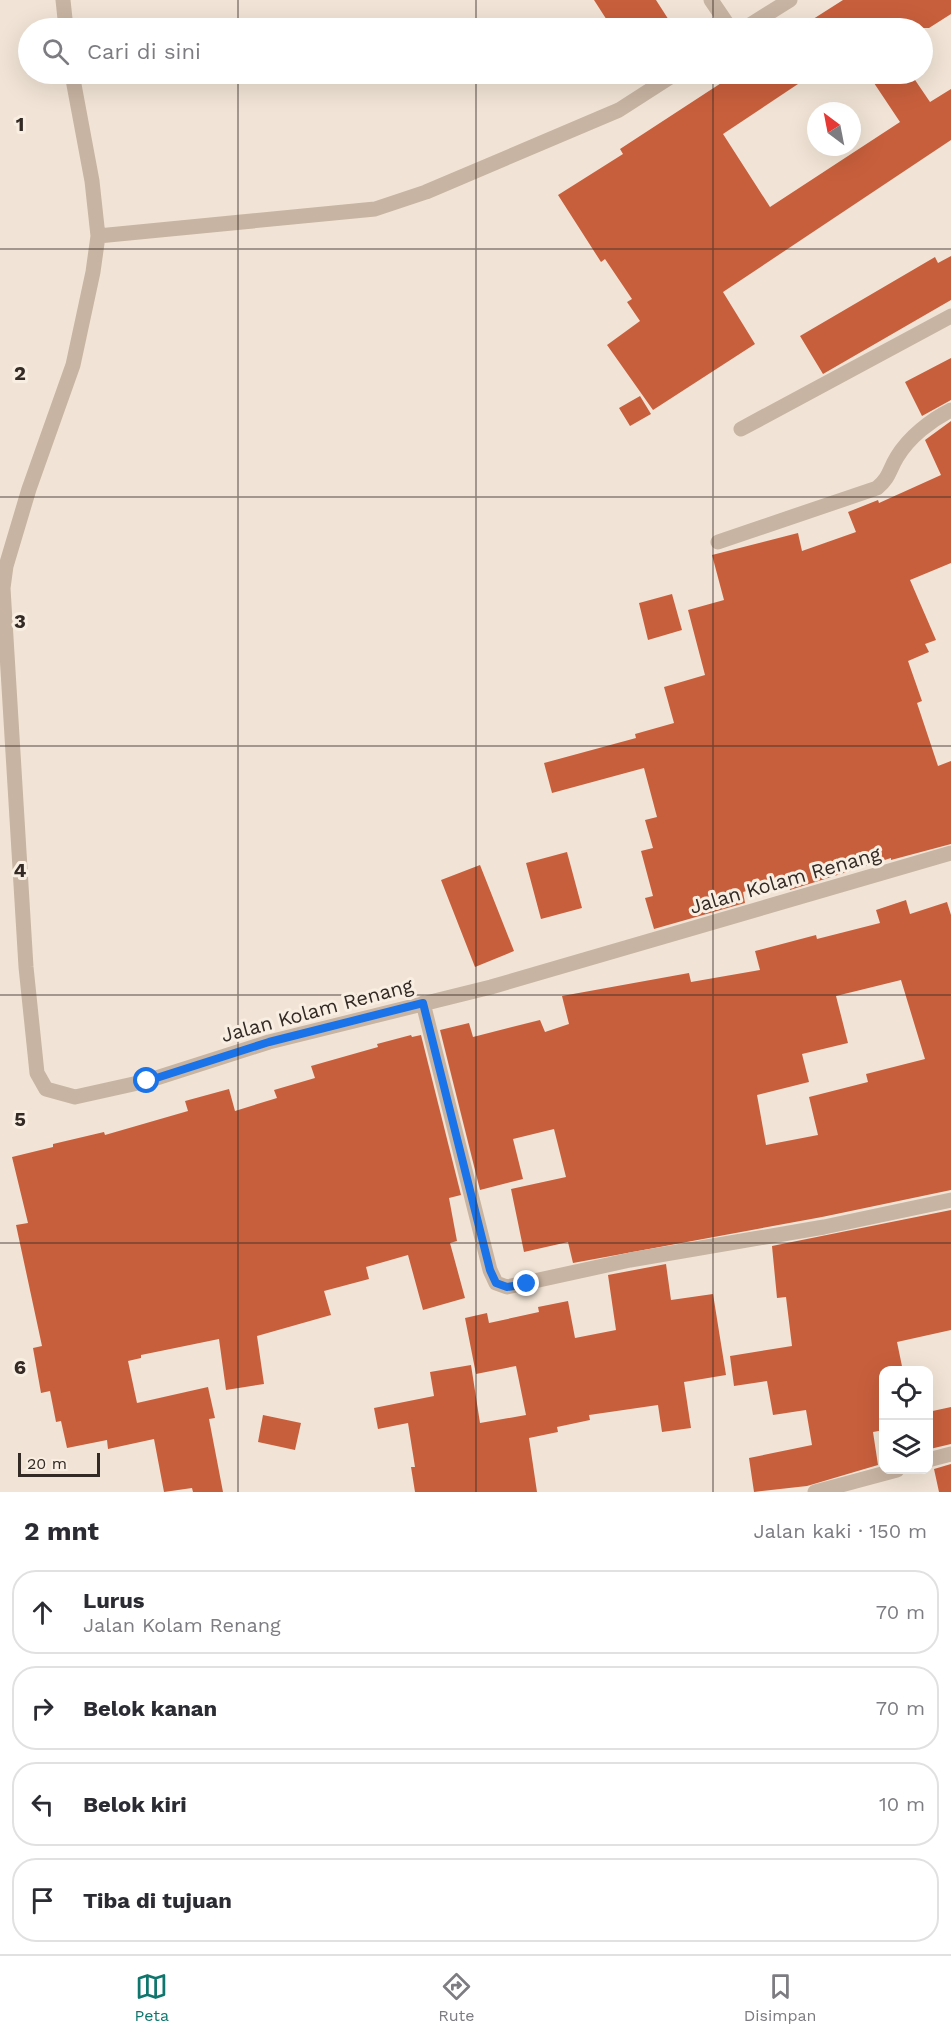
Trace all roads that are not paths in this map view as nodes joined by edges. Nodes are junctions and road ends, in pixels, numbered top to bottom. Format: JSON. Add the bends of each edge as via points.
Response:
{"nodes":[{"id":1,"x":63,"y":0,"type":"edge"},
{"id":2,"x":711,"y":0,"type":"edge"},
{"id":3,"x":790,"y":0,"type":"edge"},
{"id":4,"x":65,"y":18,"type":"edge"},
{"id":5,"x":723,"y":18,"type":"edge"},
{"id":6,"x":761,"y":18,"type":"edge"},
{"id":7,"x":74,"y":84,"type":"edge"},
{"id":8,"x":659,"y":84,"type":"edge"},
{"id":9,"x":98,"y":236,"type":"junction"},
{"id":10,"x":951,"y":316,"type":"edge"},
{"id":11,"x":951,"y":410,"type":"edge"},
{"id":12,"x":741,"y":429,"type":"dead end"},
{"id":13,"x":718,"y":542,"type":"dead end"},
{"id":14,"x":951,"y":853,"type":"edge"},
{"id":15,"x":423,"y":1003,"type":"junction"},
{"id":16,"x":951,"y":1200,"type":"edge"},
{"id":17,"x":951,"y":1454,"type":"edge"},
{"id":18,"x":933,"y":1459,"type":"edge"},
{"id":19,"x":882,"y":1474,"type":"edge"},
{"id":20,"x":815,"y":1492,"type":"edge"}],
"edges":[{"from":1,"to":4,"type":"street"},
{"from":2,"to":5,"type":"street"},
{"from":3,"to":6,"type":"street"},
{"from":7,"to":9,"type":"street","name":"Jalan Kolam Renang"},
{"from":8,"to":9,"type":"street","via":[[619,110],[426,192],[375,209]]},
{"from":9,"to":15,"type":"street","name":"Jalan Kolam Renang","via":[[88,306],[73,365],[29,489],[3,588],[26,967],[37,1073],[46,1089],[75,1097],[147,1081],[269,1042]]},
{"from":10,"to":12,"type":"street"},
{"from":11,"to":13,"type":"street","via":[[916,435],[897,456],[888,479],[877,489]]},
{"from":14,"to":15,"type":"street","name":"Jalan Kolam Renang","via":[[524,978]]},
{"from":15,"to":16,"type":"street","via":[[496,1283],[507,1287]]},
{"from":17,"to":18,"type":"street"},
{"from":19,"to":20,"type":"street"}]}
